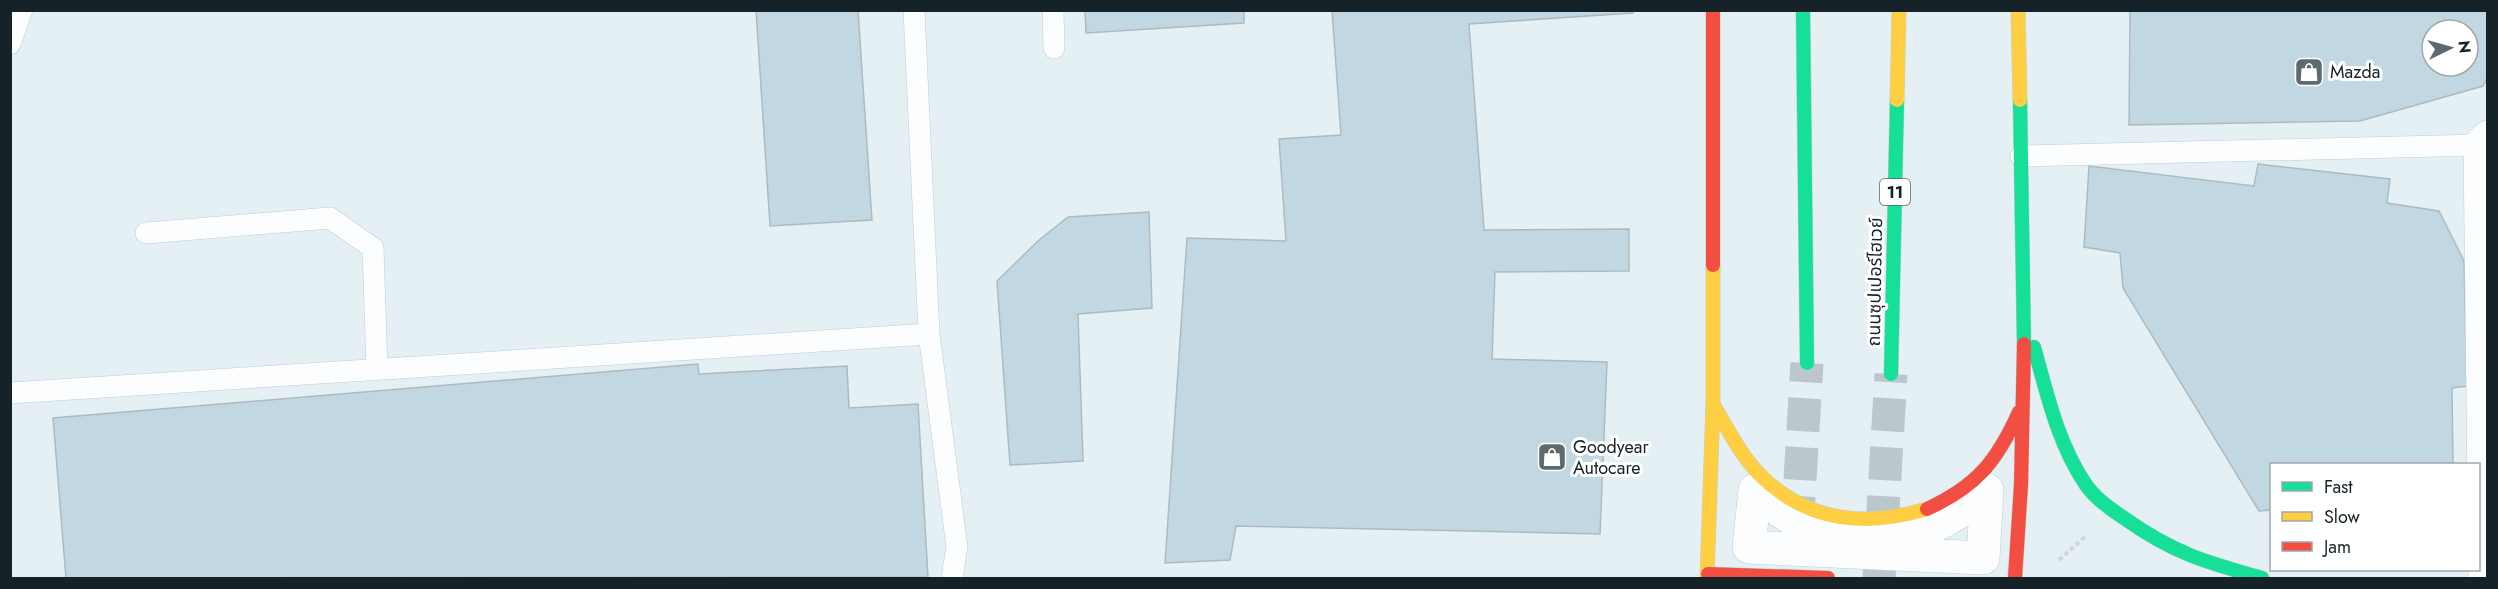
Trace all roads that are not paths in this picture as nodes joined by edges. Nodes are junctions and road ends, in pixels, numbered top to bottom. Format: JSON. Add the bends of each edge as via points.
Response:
{"nodes":[{"id":1,"x":21,"y":10,"type":"edge"},
{"id":2,"x":914,"y":10,"type":"edge"},
{"id":3,"x":1053,"y":10,"type":"edge"},
{"id":4,"x":1713,"y":10,"type":"edge"},
{"id":5,"x":1803,"y":10,"type":"edge"},
{"id":6,"x":1899,"y":10,"type":"edge"},
{"id":7,"x":2018,"y":10,"type":"edge"},
{"id":8,"x":10,"y":44,"type":"edge"},
{"id":9,"x":1054,"y":48,"type":"dead end"},
{"id":10,"x":2484,"y":141,"type":"edge"},
{"id":11,"x":2021,"y":156,"type":"junction"},
{"id":12,"x":146,"y":232,"type":"dead end"},
{"id":13,"x":2025,"y":316,"type":"junction"},
{"id":14,"x":929,"y":334,"type":"junction"},
{"id":15,"x":1807,"y":363,"type":"tunnel mouth"},
{"id":16,"x":377,"y":369,"type":"junction"},
{"id":17,"x":1891,"y":374,"type":"tunnel mouth"},
{"id":18,"x":10,"y":393,"type":"edge"},
{"id":19,"x":1713,"y":404,"type":"junction"},
{"id":20,"x":2023,"y":405,"type":"junction"},
{"id":21,"x":1755,"y":490,"type":"joint"},
{"id":22,"x":1708,"y":577,"type":"edge"},
{"id":23,"x":952,"y":579,"type":"edge"},
{"id":24,"x":1828,"y":579,"type":"edge"},
{"id":25,"x":2015,"y":579,"type":"edge"},
{"id":26,"x":2262,"y":579,"type":"edge"},
{"id":27,"x":2485,"y":579,"type":"edge"}],
"edges":[{"from":1,"to":8,"type":"lane"},
{"from":2,"to":14,"type":"lane"},
{"from":3,"to":9,"type":"lane"},
{"from":4,"to":19,"type":"main road"},
{"from":5,"to":15,"type":"main road"},
{"from":6,"to":17,"type":"main road","name":"ถนนซุปเปอร์ไฮเวย์","number":"11"},
{"from":7,"to":11,"type":"main road"},
{"from":10,"to":11,"type":"lane"},
{"from":10,"to":27,"type":"street"},
{"from":11,"to":13,"type":"main road"},
{"from":12,"to":16,"type":"lane","via":[[330,218],[373,248]]},
{"from":13,"to":20,"type":"main road"},
{"from":13,"to":26,"type":"main road","via":[[2047,393],[2072,460],[2088,488],[2112,510],[2182,554]]},
{"from":14,"to":16,"type":"lane"},
{"from":14,"to":23,"type":"lane","via":[[957,547]]},
{"from":16,"to":18,"type":"lane"},
{"from":19,"to":20,"type":"main road","via":[[1762,477],[1794,501],[1832,517],[1872,522],[1911,516],[1949,501],[1981,476],[2005,443]]},
{"from":19,"to":22,"type":"main road"},
{"from":20,"to":25,"type":"main road"},
{"from":21,"to":21,"type":"street","via":[[1749,548],[1983,558],[1987,490],[1953,516],[1914,532],[1871,538],[1828,533],[1789,517]]},
{"from":22,"to":24,"type":"main road"}]}
